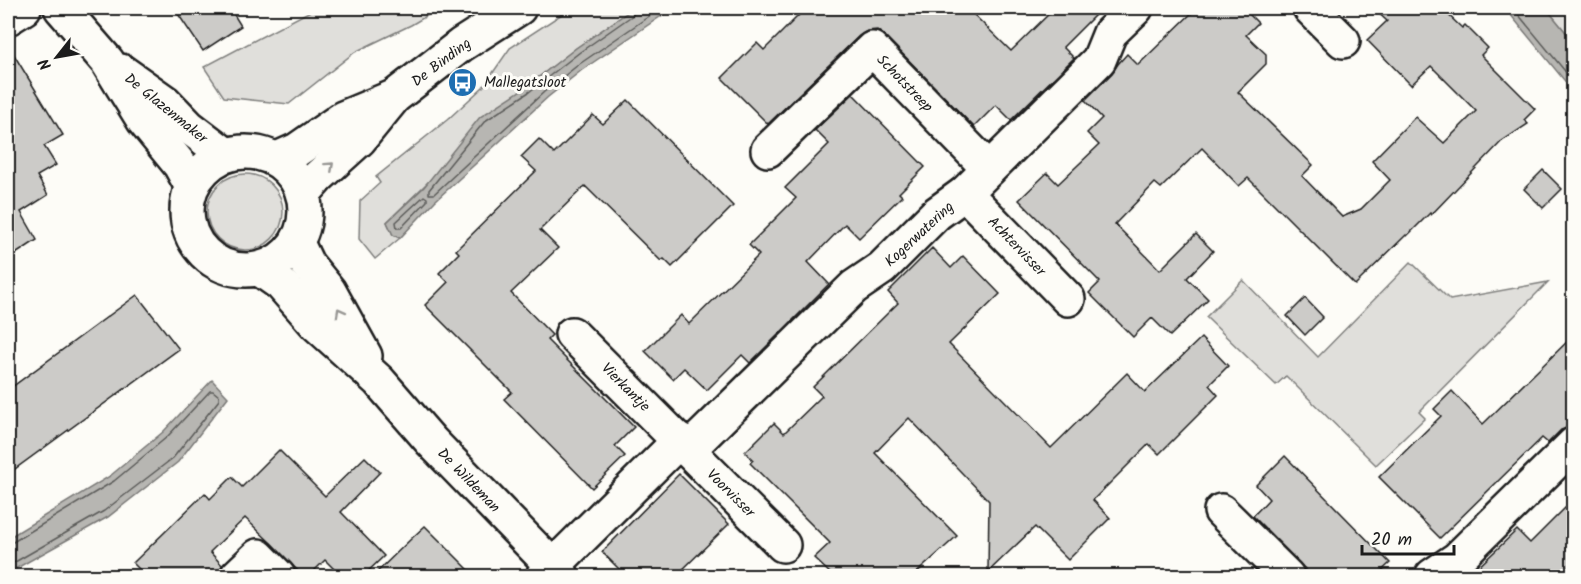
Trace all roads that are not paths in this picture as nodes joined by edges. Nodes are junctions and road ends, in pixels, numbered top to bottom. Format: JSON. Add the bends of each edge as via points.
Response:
{"nodes":[{"id":1,"x":24,"y":8,"type":"edge"},
{"id":2,"x":61,"y":8,"type":"edge"},
{"id":3,"x":519,"y":8,"type":"edge"},
{"id":4,"x":1136,"y":8,"type":"edge"},
{"id":5,"x":1310,"y":8,"type":"edge"},
{"id":6,"x":8,"y":18,"type":"edge"},
{"id":7,"x":1343,"y":41,"type":"dead end"},
{"id":8,"x":107,"y":61,"type":"junction"},
{"id":9,"x":394,"y":97,"type":"junction"},
{"id":10,"x":768,"y":150,"type":"dead end"},
{"id":11,"x":226,"y":155,"type":"junction"},
{"id":12,"x":276,"y":159,"type":"junction"},
{"id":13,"x":989,"y":169,"type":"junction"},
{"id":14,"x":191,"y":185,"type":"junction"},
{"id":15,"x":965,"y":193,"type":"junction"},
{"id":16,"x":303,"y":194,"type":"junction"},
{"id":17,"x":297,"y":243,"type":"junction"},
{"id":18,"x":261,"y":270,"type":"junction"},
{"id":19,"x":1068,"y":299,"type":"dead end"},
{"id":20,"x":572,"y":334,"type":"dead end"},
{"id":21,"x":379,"y":381,"type":"junction"},
{"id":22,"x":1574,"y":444,"type":"edge"},
{"id":23,"x":684,"y":445,"type":"junction"},
{"id":24,"x":1221,"y":511,"type":"dead end"},
{"id":25,"x":783,"y":545,"type":"dead end"},
{"id":26,"x":552,"y":573,"type":"edge"},
{"id":27,"x":237,"y":576,"type":"edge"},
{"id":28,"x":278,"y":576,"type":"edge"},
{"id":29,"x":1287,"y":576,"type":"edge"},
{"id":30,"x":1432,"y":576,"type":"edge"}],
"edges":[{"from":1,"to":6,"type":"street"},
{"from":2,"to":8,"type":"street","name":"De Glazenmaker"},
{"from":3,"to":9,"type":"street","name":"De Binding","via":[[461,45]]},
{"from":4,"to":13,"type":"street","name":"Kogerwatering","via":[[1110,33],[1099,60]]},
{"from":5,"to":7,"type":"street"},
{"from":8,"to":11,"type":"street","name":"De Glazenmaker","via":[[165,102],[189,127]]},
{"from":8,"to":14,"type":"street","name":"De Glazenmaker","via":[[144,121]]},
{"from":9,"to":12,"type":"street","name":"De Binding","via":[[343,117],[297,150]]},
{"from":16,"to":9,"type":"street","name":"De Binding","one_way":true,"via":[[359,140]]},
{"from":10,"to":13,"type":"street","name":"Schotstreep","via":[[872,49]]},
{"from":11,"to":12,"type":"street","via":[[252,152]]},
{"from":11,"to":14,"type":"street","via":[[204,168]]},
{"from":12,"to":16,"type":"street","via":[[293,174]]},
{"from":13,"to":15,"type":"street","name":"Kogerwatering"},
{"from":14,"to":18,"type":"street","via":[[186,209],[190,235],[207,259],[228,269]]},
{"from":15,"to":19,"type":"street","name":"Achtervisser"},
{"from":15,"to":23,"type":"street","name":"Kogerwatering","via":[[936,214],[882,268],[854,287]]},
{"from":16,"to":17,"type":"street","via":[[305,218]]},
{"from":17,"to":18,"type":"street","via":[[283,258]]},
{"from":21,"to":17,"type":"street","name":"De Wildeman","one_way":true},
{"from":18,"to":21,"type":"street","name":"De Wildeman"},
{"from":20,"to":23,"type":"street","name":"Vierkantje"},
{"from":21,"to":26,"type":"street","name":"De Wildeman"},
{"from":22,"to":30,"type":"street","via":[[1457,559]]},
{"from":23,"to":25,"type":"street","name":"Voorvisser"},
{"from":23,"to":26,"type":"street","name":"Kogerwatering"},
{"from":24,"to":29,"type":"street"},
{"from":27,"to":28,"type":"street","via":[[258,556]]}]}
